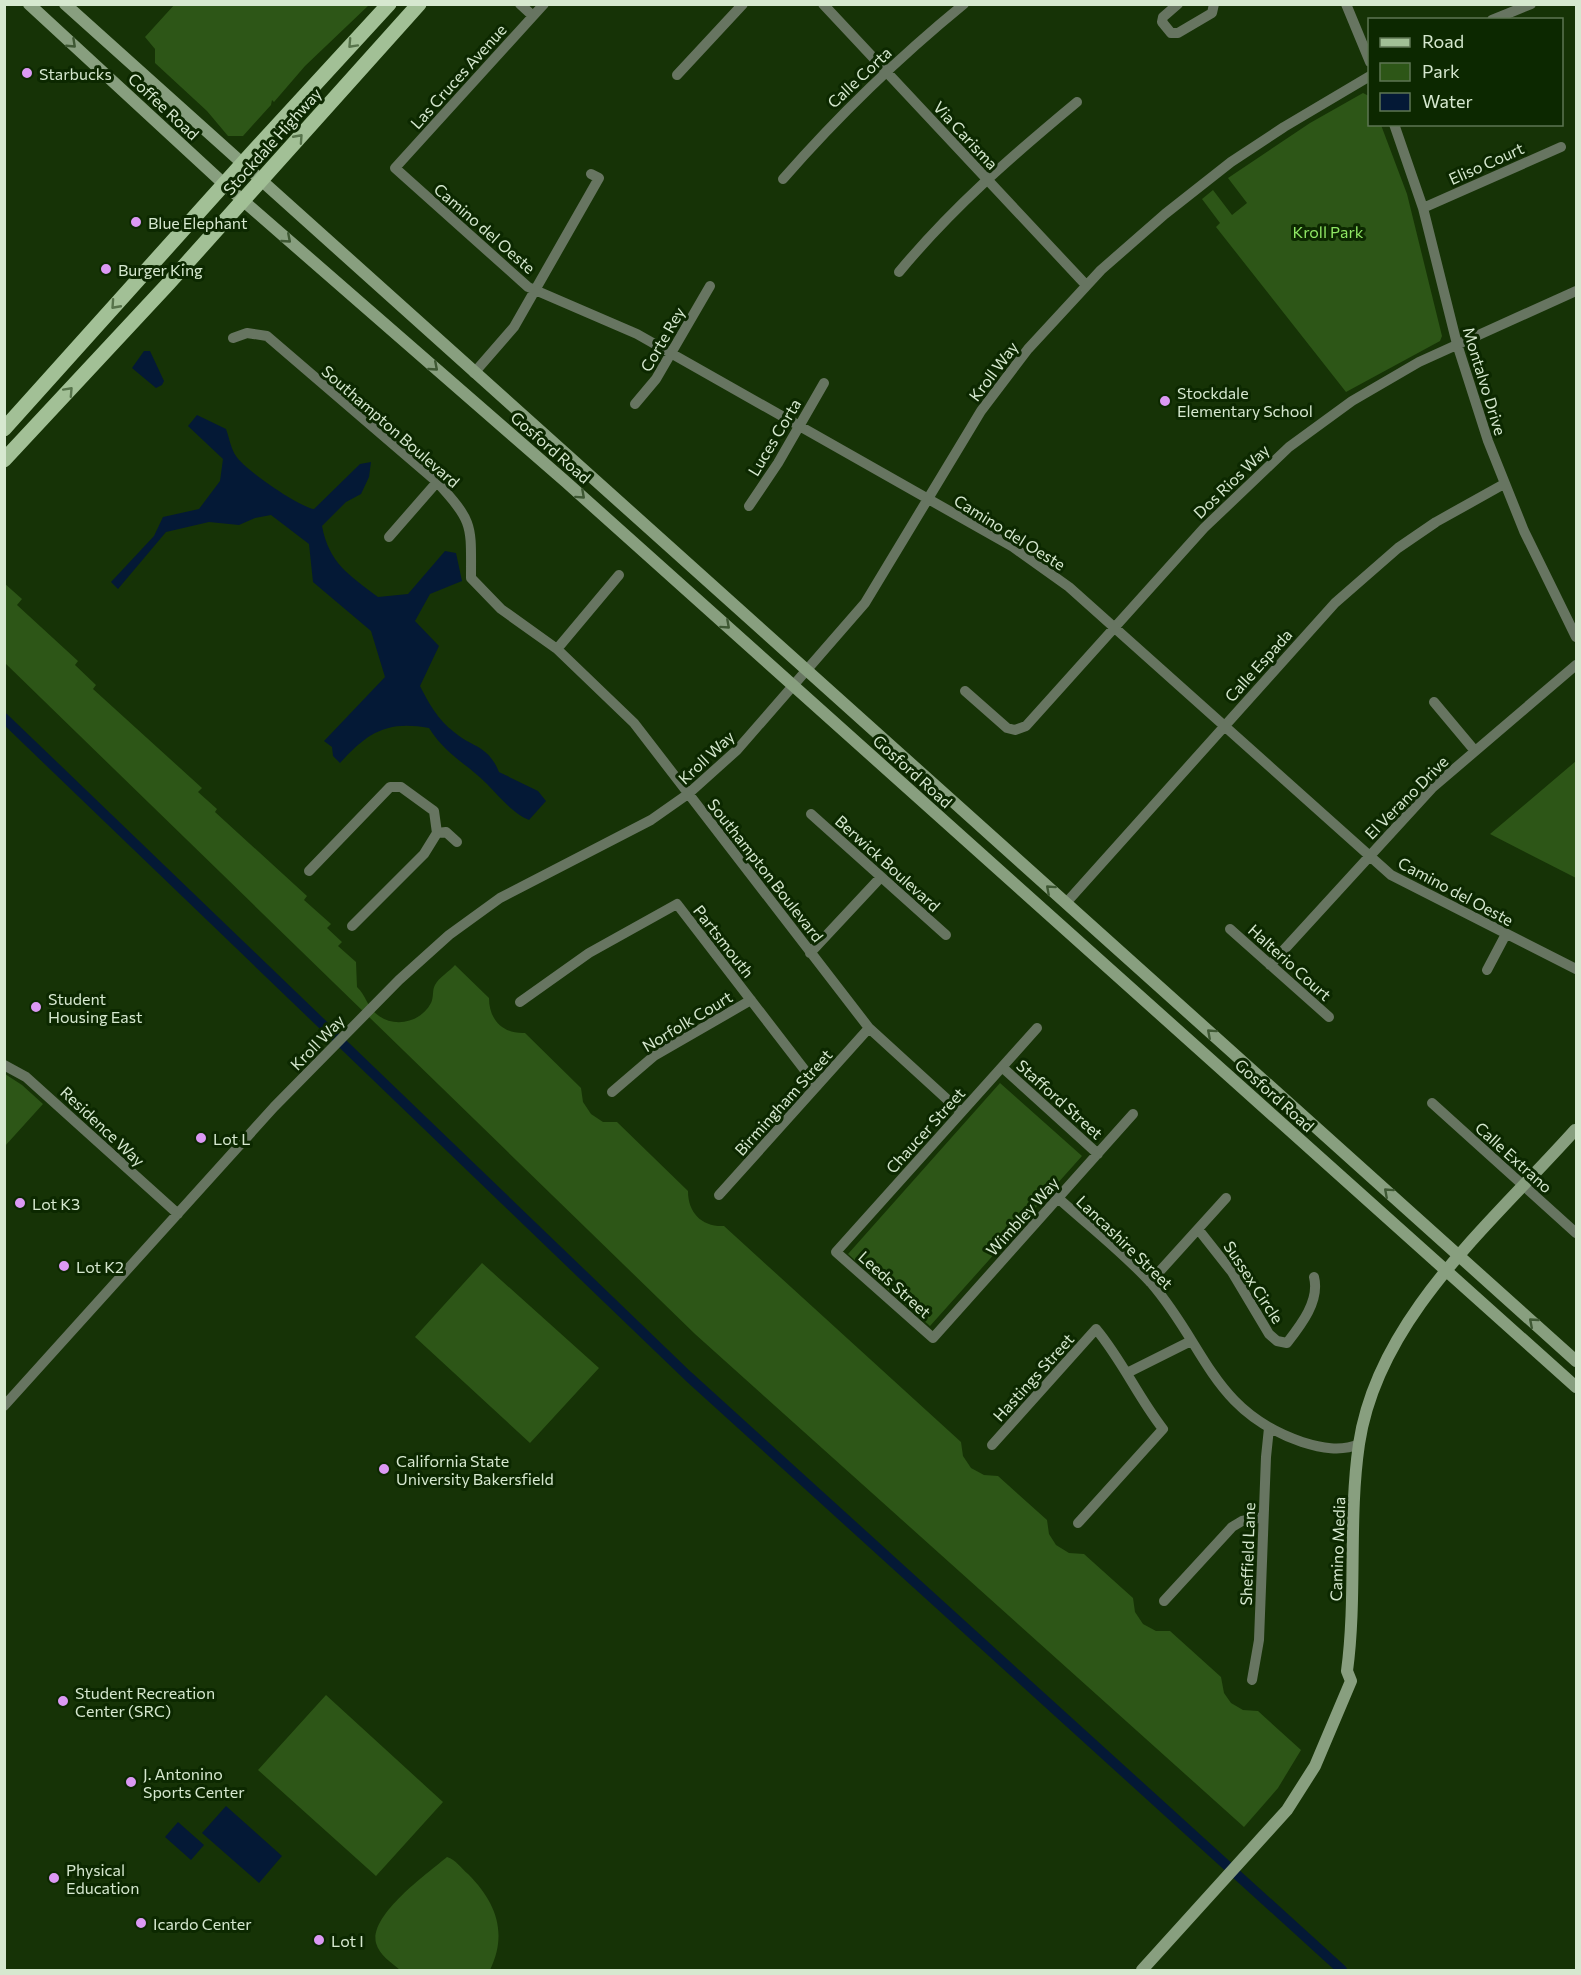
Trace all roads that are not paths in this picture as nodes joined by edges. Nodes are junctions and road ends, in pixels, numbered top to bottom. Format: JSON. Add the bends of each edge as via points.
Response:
{"nodes":[{"id":1,"x":29,"y":4,"type":"edge"},
{"id":2,"x":65,"y":4,"type":"edge"},
{"id":3,"x":389,"y":4,"type":"edge"},
{"id":4,"x":419,"y":4,"type":"edge"},
{"id":5,"x":520,"y":4,"type":"edge"},
{"id":6,"x":544,"y":4,"type":"edge"},
{"id":7,"x":743,"y":4,"type":"edge"},
{"id":8,"x":823,"y":4,"type":"edge"},
{"id":9,"x":964,"y":4,"type":"edge"},
{"id":10,"x":1178,"y":4,"type":"edge"},
{"id":11,"x":1214,"y":4,"type":"edge"},
{"id":12,"x":1346,"y":4,"type":"edge"},
{"id":13,"x":1531,"y":4,"type":"edge"},
{"id":14,"x":533,"y":16,"type":"junction"},
{"id":15,"x":1497,"y":18,"type":"edge"},
{"id":16,"x":1368,"y":57,"type":"edge"},
{"id":17,"x":886,"y":72,"type":"junction"},
{"id":18,"x":677,"y":75,"type":"dead end"},
{"id":19,"x":1368,"y":77,"type":"edge"},
{"id":20,"x":1077,"y":102,"type":"dead end"},
{"id":21,"x":1395,"y":126,"type":"edge"},
{"id":22,"x":1561,"y":147,"type":"dead end"},
{"id":23,"x":242,"y":164,"type":"junction"},
{"id":24,"x":395,"y":168,"type":"joint"},
{"id":25,"x":591,"y":174,"type":"dead end"},
{"id":26,"x":783,"y":179,"type":"dead end"},
{"id":27,"x":987,"y":179,"type":"junction"},
{"id":28,"x":260,"y":182,"type":"junction"},
{"id":29,"x":224,"y":184,"type":"junction"},
{"id":30,"x":243,"y":200,"type":"junction"},
{"id":31,"x":1423,"y":208,"type":"junction"},
{"id":32,"x":899,"y":272,"type":"dead end"},
{"id":33,"x":1086,"y":285,"type":"junction"},
{"id":34,"x":710,"y":286,"type":"dead end"},
{"id":35,"x":535,"y":291,"type":"junction"},
{"id":36,"x":1576,"y":291,"type":"edge"},
{"id":37,"x":233,"y":338,"type":"dead end"},
{"id":38,"x":1457,"y":344,"type":"junction"},
{"id":39,"x":672,"y":353,"type":"junction"},
{"id":40,"x":474,"y":373,"type":"junction"},
{"id":41,"x":824,"y":383,"type":"dead end"},
{"id":42,"x":635,"y":404,"type":"dead end"},
{"id":43,"x":800,"y":426,"type":"junction"},
{"id":44,"x":4,"y":429,"type":"edge"},
{"id":45,"x":4,"y":460,"type":"edge"},
{"id":46,"x":437,"y":482,"type":"junction"},
{"id":47,"x":1504,"y":484,"type":"junction"},
{"id":48,"x":927,"y":498,"type":"junction"},
{"id":49,"x":749,"y":506,"type":"dead end"},
{"id":50,"x":388,"y":537,"type":"dead end"},
{"id":51,"x":619,"y":575,"type":"dead end"},
{"id":52,"x":1114,"y":627,"type":"junction"},
{"id":53,"x":1576,"y":637,"type":"edge"},
{"id":54,"x":557,"y":649,"type":"junction"},
{"id":55,"x":1576,"y":665,"type":"edge"},
{"id":56,"x":808,"y":671,"type":"junction"},
{"id":57,"x":795,"y":687,"type":"junction"},
{"id":58,"x":965,"y":692,"type":"dead end"},
{"id":59,"x":1434,"y":702,"type":"dead end"},
{"id":60,"x":1224,"y":726,"type":"junction"},
{"id":61,"x":1475,"y":751,"type":"junction"},
{"id":62,"x":688,"y":794,"type":"junction"},
{"id":63,"x":811,"y":813,"type":"dead end"},
{"id":64,"x":437,"y":833,"type":"junction"},
{"id":65,"x":457,"y":842,"type":"dead end"},
{"id":66,"x":1369,"y":855,"type":"junction"},
{"id":67,"x":309,"y":871,"type":"dead end"},
{"id":68,"x":881,"y":876,"type":"junction"},
{"id":69,"x":1066,"y":903,"type":"junction"},
{"id":70,"x":352,"y":926,"type":"dead end"},
{"id":71,"x":1230,"y":929,"type":"dead end"},
{"id":72,"x":1506,"y":934,"type":"junction"},
{"id":73,"x":946,"y":935,"type":"dead end"},
{"id":74,"x":810,"y":953,"type":"junction"},
{"id":75,"x":1270,"y":965,"type":"junction"},
{"id":76,"x":1576,"y":969,"type":"edge"},
{"id":77,"x":1487,"y":970,"type":"dead end"},
{"id":78,"x":751,"y":1000,"type":"junction"},
{"id":79,"x":520,"y":1002,"type":"dead end"},
{"id":80,"x":1329,"y":1017,"type":"dead end"},
{"id":81,"x":869,"y":1028,"type":"junction"},
{"id":82,"x":1037,"y":1028,"type":"dead end"},
{"id":83,"x":4,"y":1065,"type":"edge"},
{"id":84,"x":1002,"y":1067,"type":"junction"},
{"id":85,"x":817,"y":1086,"type":"junction"},
{"id":86,"x":612,"y":1092,"type":"dead end"},
{"id":87,"x":1432,"y":1103,"type":"dead end"},
{"id":88,"x":962,"y":1112,"type":"junction"},
{"id":89,"x":1133,"y":1114,"type":"dead end"},
{"id":90,"x":1575,"y":1130,"type":"dead end"},
{"id":91,"x":1098,"y":1154,"type":"junction"},
{"id":92,"x":1524,"y":1186,"type":"junction"},
{"id":93,"x":719,"y":1195,"type":"dead end"},
{"id":94,"x":1058,"y":1198,"type":"junction"},
{"id":95,"x":1226,"y":1198,"type":"dead end"},
{"id":96,"x":177,"y":1214,"type":"junction"},
{"id":97,"x":1198,"y":1229,"type":"junction"},
{"id":98,"x":1576,"y":1233,"type":"edge"},
{"id":99,"x":837,"y":1252,"type":"joint"},
{"id":100,"x":1459,"y":1257,"type":"junction"},
{"id":101,"x":1446,"y":1271,"type":"junction"},
{"id":102,"x":1314,"y":1277,"type":"dead end"},
{"id":103,"x":1150,"y":1282,"type":"junction"},
{"id":104,"x":933,"y":1338,"type":"joint"},
{"id":105,"x":1191,"y":1341,"type":"junction"},
{"id":106,"x":1576,"y":1360,"type":"edge"},
{"id":107,"x":1127,"y":1373,"type":"junction"},
{"id":108,"x":1576,"y":1388,"type":"edge"},
{"id":109,"x":4,"y":1406,"type":"edge"},
{"id":110,"x":1269,"y":1428,"type":"junction"},
{"id":111,"x":1359,"y":1444,"type":"junction"},
{"id":112,"x":992,"y":1445,"type":"dead end"},
{"id":113,"x":1263,"y":1517,"type":"junction"},
{"id":114,"x":1078,"y":1523,"type":"dead end"},
{"id":115,"x":1164,"y":1601,"type":"dead end"},
{"id":116,"x":1252,"y":1680,"type":"dead end"},
{"id":117,"x":1142,"y":1971,"type":"edge"}],
"edges":[{"from":1,"to":29,"type":"main road","name":"Coffee Road","one_way":true},
{"from":2,"to":23,"type":"main road","name":"Coffee Road"},
{"from":3,"to":23,"type":"main road","name":"Stockdale Highway","one_way":true},
{"from":28,"to":4,"type":"main road","name":"Stockdale Highway","one_way":true},
{"from":5,"to":14,"type":"street"},
{"from":6,"to":14,"type":"street","name":"Las Cruces Avenue"},
{"from":7,"to":18,"type":"street"},
{"from":8,"to":17,"type":"street","name":"Via Carisma"},
{"from":9,"to":17,"type":"street","name":"Calle Corta"},
{"from":10,"to":11,"type":"street","via":[[1163,16],[1162,22],[1171,33],[1178,33],[1212,13]]},
{"from":12,"to":16,"type":"street"},
{"from":13,"to":15,"type":"street"},
{"from":14,"to":24,"type":"street","name":"Las Cruces Avenue"},
{"from":17,"to":26,"type":"street","name":"Calle Corta","via":[[834,121]]},
{"from":17,"to":27,"type":"street","name":"Via Carisma"},
{"from":19,"to":33,"type":"street","name":"Kroll Way","via":[[1223,169],[1165,214]]},
{"from":20,"to":27,"type":"street"},
{"from":21,"to":31,"type":"street","name":"Montalvo Drive"},
{"from":22,"to":31,"type":"street","name":"Eliso Court"},
{"from":23,"to":28,"type":"main road","name":"Coffee Road"},
{"from":23,"to":29,"type":"main road","name":"Stockdale Highway"},
{"from":24,"to":35,"type":"street","name":"Camino del Oeste","via":[[513,276]]},
{"from":25,"to":35,"type":"street","via":[[598,178]]},
{"from":27,"to":32,"type":"street","via":[[937,226]]},
{"from":27,"to":33,"type":"street","name":"Via Carisma"},
{"from":28,"to":30,"type":"main road","name":"Stockdale Highway"},
{"from":28,"to":40,"type":"main road","name":"Gosford Road"},
{"from":29,"to":30,"type":"main road","name":"Gosford Road"},
{"from":29,"to":44,"type":"main road","name":"Stockdale Highway","one_way":true},
{"from":45,"to":30,"type":"main road","name":"Stockdale Highway","one_way":true},
{"from":30,"to":57,"type":"main road","name":"Gosford Road","one_way":true},
{"from":31,"to":38,"type":"street","name":"Montalvo Drive"},
{"from":33,"to":48,"type":"street","name":"Kroll Way","via":[[1008,374]]},
{"from":34,"to":39,"type":"street","name":"Corte Rey"},
{"from":35,"to":39,"type":"street","name":"Camino del Oeste","via":[[628,329]]},
{"from":35,"to":40,"type":"street","via":[[514,327]]},
{"from":36,"to":38,"type":"street","name":"Dos Rios Way"},
{"from":37,"to":46,"type":"street","name":"Southampton Boulevard","via":[[247,333],[267,336]]},
{"from":38,"to":47,"type":"street","name":"Montalvo Drive"},
{"from":38,"to":52,"type":"street","name":"Dos Rios Way","via":[[1377,386],[1289,447],[1231,499]]},
{"from":39,"to":42,"type":"street","name":"Corte Rey"},
{"from":39,"to":43,"type":"street","name":"Camino del Oeste"},
{"from":40,"to":56,"type":"main road","name":"Gosford Road"},
{"from":41,"to":43,"type":"street","name":"Luces Corta"},
{"from":43,"to":48,"type":"street","name":"Camino del Oeste"},
{"from":43,"to":49,"type":"street","name":"Luces Corta"},
{"from":46,"to":50,"type":"street"},
{"from":46,"to":54,"type":"street","name":"Southampton Boulevard","via":[[461,509],[471,528],[471,578],[501,609]]},
{"from":47,"to":53,"type":"street","name":"Montalvo Drive"},
{"from":47,"to":60,"type":"street","name":"Calle Espada","via":[[1436,522],[1365,575]]},
{"from":48,"to":52,"type":"street","name":"Camino del Oeste","via":[[1042,566]]},
{"from":48,"to":56,"type":"street","name":"Kroll Way","via":[[865,603]]},
{"from":51,"to":54,"type":"street"},
{"from":52,"to":58,"type":"street","name":"Dos Rios Way","via":[[1026,726],[1007,728]]},
{"from":52,"to":60,"type":"street","name":"Camino del Oeste"},
{"from":54,"to":62,"type":"street","name":"Southampton Boulevard","via":[[633,723]]},
{"from":55,"to":61,"type":"street","name":"El Verano Drive"},
{"from":56,"to":57,"type":"street","name":"Kroll Way"},
{"from":69,"to":56,"type":"main road","name":"Gosford Road","one_way":true},
{"from":57,"to":62,"type":"street","name":"Kroll Way","via":[[737,750]]},
{"from":57,"to":101,"type":"main road","name":"Gosford Road"},
{"from":59,"to":61,"type":"street"},
{"from":60,"to":66,"type":"street","name":"Camino del Oeste"},
{"from":60,"to":69,"type":"street","name":"Calle Espada"},
{"from":61,"to":66,"type":"street","name":"El Verano Drive","via":[[1432,788]]},
{"from":62,"to":74,"type":"street","name":"Southampton Boulevard"},
{"from":62,"to":96,"type":"street","name":"Kroll Way","via":[[623,836],[527,883],[474,916],[399,980],[350,1029]]},
{"from":63,"to":68,"type":"street","name":"Berwick Boulevard"},
{"from":64,"to":65,"type":"street","via":[[446,832]]},
{"from":64,"to":67,"type":"street","via":[[434,811],[401,787],[390,787]]},
{"from":64,"to":70,"type":"street","via":[[424,854]]},
{"from":66,"to":72,"type":"street","name":"Camino del Oeste","via":[[1403,883]]},
{"from":66,"to":75,"type":"street","name":"El Verano Drive"},
{"from":68,"to":73,"type":"street","name":"Berwick Boulevard"},
{"from":68,"to":74,"type":"street"},
{"from":100,"to":69,"type":"main road","name":"Gosford Road","one_way":true},
{"from":71,"to":75,"type":"street","name":"Halterio Court"},
{"from":72,"to":76,"type":"street","name":"Camino del Oeste"},
{"from":72,"to":77,"type":"street"},
{"from":74,"to":81,"type":"street","name":"Southampton Boulevard"},
{"from":75,"to":80,"type":"street","name":"Halterio Court"},
{"from":78,"to":79,"type":"street","name":"Partsmouth","via":[[677,904],[589,953]]},
{"from":78,"to":85,"type":"street","name":"Partsmouth"},
{"from":78,"to":86,"type":"street","name":"Norfolk Court","via":[[654,1056]]},
{"from":81,"to":85,"type":"street","name":"Birmingham Street"},
{"from":81,"to":88,"type":"street","name":"Southampton Boulevard"},
{"from":82,"to":84,"type":"street","name":"Chaucer Street"},
{"from":83,"to":96,"type":"street","name":"Residence Way","via":[[26,1077]]},
{"from":84,"to":88,"type":"street","name":"Chaucer Street"},
{"from":84,"to":91,"type":"street","name":"Stafford Street"},
{"from":85,"to":93,"type":"street","name":"Birmingham Street"},
{"from":87,"to":92,"type":"street","name":"Calle Extrano"},
{"from":88,"to":99,"type":"street","name":"Chaucer Street"},
{"from":89,"to":91,"type":"street","name":"Wimbley Way"},
{"from":90,"to":92,"type":"main road","name":"Camino Media"},
{"from":91,"to":94,"type":"street","name":"Wimbley Way"},
{"from":92,"to":98,"type":"street","name":"Calle Extrano"},
{"from":92,"to":100,"type":"main road","name":"Camino Media"},
{"from":94,"to":103,"type":"street","name":"Lancashire Street"},
{"from":94,"to":104,"type":"street","name":"Wimbley Way"},
{"from":95,"to":97,"type":"street"},
{"from":96,"to":109,"type":"street","name":"Kroll Way"},
{"from":97,"to":102,"type":"street","name":"Sussex Circle","via":[[1233,1272],[1277,1341],[1287,1343],[1300,1325],[1315,1294]]},
{"from":97,"to":103,"type":"street"},
{"from":99,"to":104,"type":"street","name":"Leeds Street"},
{"from":100,"to":101,"type":"main road","name":"Camino Media"},
{"from":106,"to":100,"type":"main road","name":"Gosford Road","one_way":true},
{"from":101,"to":108,"type":"main road","name":"Gosford Road"},
{"from":101,"to":111,"type":"main road","name":"Camino Media","via":[[1394,1344],[1372,1392]]},
{"from":103,"to":105,"type":"street","name":"Lancashire Street"},
{"from":105,"to":107,"type":"street"},
{"from":105,"to":110,"type":"street","name":"Lancashire Street","via":[[1227,1395]]},
{"from":107,"to":112,"type":"street","name":"Hastings Street","via":[[1096,1329]]},
{"from":107,"to":114,"type":"street","via":[[1163,1429]]},
{"from":110,"to":111,"type":"street","name":"Lancashire Street","via":[[1327,1448],[1347,1449]]},
{"from":110,"to":113,"type":"street","name":"Sheffield Lane"},
{"from":111,"to":117,"type":"main road","name":"Camino Media","via":[[1347,1671],[1351,1681],[1325,1747],[1302,1788]]},
{"from":113,"to":115,"type":"street","via":[[1232,1527]]},
{"from":113,"to":116,"type":"street","name":"Sheffield Lane","via":[[1259,1640]]}]}
